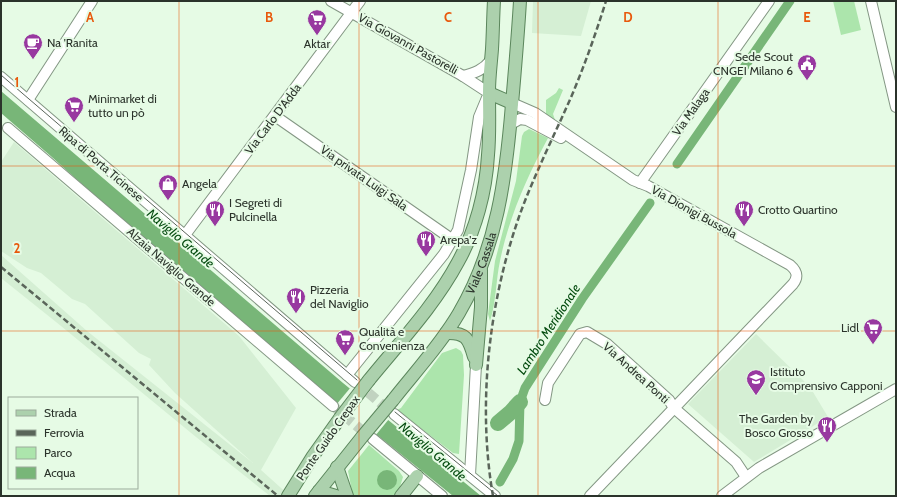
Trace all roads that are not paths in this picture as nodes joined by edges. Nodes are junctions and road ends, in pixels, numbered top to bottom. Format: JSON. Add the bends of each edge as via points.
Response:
{"nodes":[{"id":1,"x":92,"y":1,"type":"edge"},
{"id":2,"x":331,"y":1,"type":"edge"},
{"id":3,"x":360,"y":1,"type":"edge"},
{"id":4,"x":494,"y":1,"type":"edge"},
{"id":5,"x":520,"y":1,"type":"edge"},
{"id":6,"x":769,"y":1,"type":"edge"},
{"id":7,"x":871,"y":1,"type":"edge"},
{"id":8,"x":352,"y":13,"type":"junction"},
{"id":9,"x":491,"y":60,"type":"junction"},
{"id":10,"x":463,"y":76,"type":"junction"},
{"id":11,"x":1,"y":77,"type":"edge"},
{"id":12,"x":489,"y":93,"type":"junction"},
{"id":13,"x":28,"y":100,"type":"junction"},
{"id":14,"x":512,"y":103,"type":"junction"},
{"id":15,"x":896,"y":107,"type":"edge"},
{"id":16,"x":275,"y":116,"type":"junction"},
{"id":17,"x":511,"y":124,"type":"junction"},
{"id":18,"x":8,"y":128,"type":"dead end"},
{"id":19,"x":591,"y":150,"type":"junction"},
{"id":20,"x":640,"y":183,"type":"junction"},
{"id":21,"x":185,"y":235,"type":"junction"},
{"id":22,"x":453,"y":240,"type":"junction"},
{"id":23,"x":481,"y":268,"type":"junction"},
{"id":24,"x":797,"y":274,"type":"joint"},
{"id":25,"x":446,"y":333,"type":"junction"},
{"id":26,"x":476,"y":365,"type":"junction"},
{"id":27,"x":347,"y":375,"type":"junction"},
{"id":28,"x":369,"y":380,"type":"joint"},
{"id":29,"x":355,"y":382,"type":"tunnel mouth"},
{"id":30,"x":896,"y":389,"type":"edge"},
{"id":31,"x":393,"y":400,"type":"joint"},
{"id":32,"x":545,"y":400,"type":"dead end"},
{"id":33,"x":333,"y":406,"type":"tunnel mouth"},
{"id":34,"x":674,"y":408,"type":"junction"},
{"id":35,"x":394,"y":414,"type":"tunnel mouth"},
{"id":36,"x":373,"y":439,"type":"tunnel mouth"},
{"id":37,"x":337,"y":467,"type":"junction"},
{"id":38,"x":470,"y":475,"type":"junction"},
{"id":39,"x":418,"y":476,"type":"junction"},
{"id":40,"x":746,"y":477,"type":"junction"},
{"id":41,"x":317,"y":493,"type":"edge"},
{"id":42,"x":288,"y":496,"type":"edge"},
{"id":43,"x":336,"y":496,"type":"edge"},
{"id":44,"x":347,"y":496,"type":"edge"},
{"id":45,"x":401,"y":496,"type":"edge"},
{"id":46,"x":442,"y":496,"type":"edge"},
{"id":47,"x":495,"y":496,"type":"edge"},
{"id":48,"x":590,"y":496,"type":"edge"},
{"id":49,"x":722,"y":496,"type":"edge"}],
"edges":[{"from":1,"to":13,"type":"street"},
{"from":2,"to":8,"type":"street","name":"Via Giovanni Pastorelli"},
{"from":3,"to":8,"type":"street","name":"Via Carlo D'Adda"},
{"from":4,"to":9,"type":"main road","name":"Viale Cassala"},
{"from":5,"to":14,"type":"main road","name":"Viale Cassala"},
{"from":6,"to":20,"type":"street","name":"Via Malaga"},
{"from":7,"to":15,"type":"street"},
{"from":8,"to":10,"type":"street","name":"Via Giovanni Pastorelli"},
{"from":8,"to":16,"type":"street","name":"Via Carlo D'Adda"},
{"from":9,"to":10,"type":"street","name":"Via Giovanni Pastorelli","via":[[476,73]]},
{"from":9,"to":12,"type":"main road","name":"Viale Cassala"},
{"from":10,"to":12,"type":"street","name":"Via Giovanni Pastorelli"},
{"from":11,"to":13,"type":"street","name":"Ripa di Porta Ticinese"},
{"from":12,"to":14,"type":"main road"},
{"from":12,"to":22,"type":"street","name":"Viale Cassala","via":[[479,117],[462,213]]},
{"from":12,"to":28,"type":"main road","name":"Viale Cassala","via":[[485,184],[470,236],[459,260],[435,298]]},
{"from":13,"to":21,"type":"street","name":"Ripa di Porta Ticinese"},
{"from":14,"to":17,"type":"main road","name":"Viale Cassala"},
{"from":14,"to":19,"type":"street","name":"Via Dionigi Bussola","via":[[535,113]]},
{"from":16,"to":21,"type":"street","name":"Via Carlo D'Adda"},
{"from":16,"to":22,"type":"street","name":"Via privata Luigi Sala"},
{"from":17,"to":19,"type":"street","name":"Via Dionigi Bussola","via":[[520,119],[527,120]]},
{"from":17,"to":23,"type":"main road","name":"Viale Cassala","via":[[500,203]]},
{"from":18,"to":33,"type":"street","name":"Alzaia Naviglio Grande"},
{"from":19,"to":20,"type":"street","name":"Via Dionigi Bussola"},
{"from":20,"to":24,"type":"street","name":"Via Dionigi Bussola","via":[[790,266]]},
{"from":21,"to":27,"type":"street","name":"Ripa di Porta Ticinese"},
{"from":22,"to":27,"type":"street","name":"Viale Cassala"},
{"from":23,"to":25,"type":"main road","name":"Viale Cassala","via":[[462,309]]},
{"from":23,"to":26,"type":"main road"},
{"from":24,"to":34,"type":"street","name":"Via Andrea Ponti","via":[[793,284]]},
{"from":25,"to":26,"type":"main road","via":[[459,333],[469,341]]},
{"from":25,"to":31,"type":"main road","name":"Viale Cassala"},
{"from":26,"to":38,"type":"street"},
{"from":27,"to":29,"type":"street","name":"Ripa di Porta Ticinese"},
{"from":28,"to":42,"type":"main road","name":"Ponte Guido Crepax","bridge":true,"via":[[317,450]]},
{"from":30,"to":40,"type":"street"},
{"from":31,"to":37,"type":"main road","name":"Ponte Guido Crepax","bridge":true},
{"from":32,"to":34,"type":"street","name":"Via Andrea Ponti","via":[[548,383],[580,334],[587,332],[607,344],[669,400]]},
{"from":34,"to":40,"type":"street","via":[[736,462]]},
{"from":34,"to":48,"type":"street","name":"Via Andrea Ponti"},
{"from":35,"to":38,"type":"street"},
{"from":36,"to":39,"type":"street"},
{"from":37,"to":41,"type":"main road","name":"Ponte Guido Crepax"},
{"from":37,"to":44,"type":"main road"},
{"from":38,"to":47,"type":"street"},
{"from":39,"to":45,"type":"main road"},
{"from":39,"to":46,"type":"street"},
{"from":40,"to":49,"type":"street"},
{"from":41,"to":43,"type":"main road"}]}
